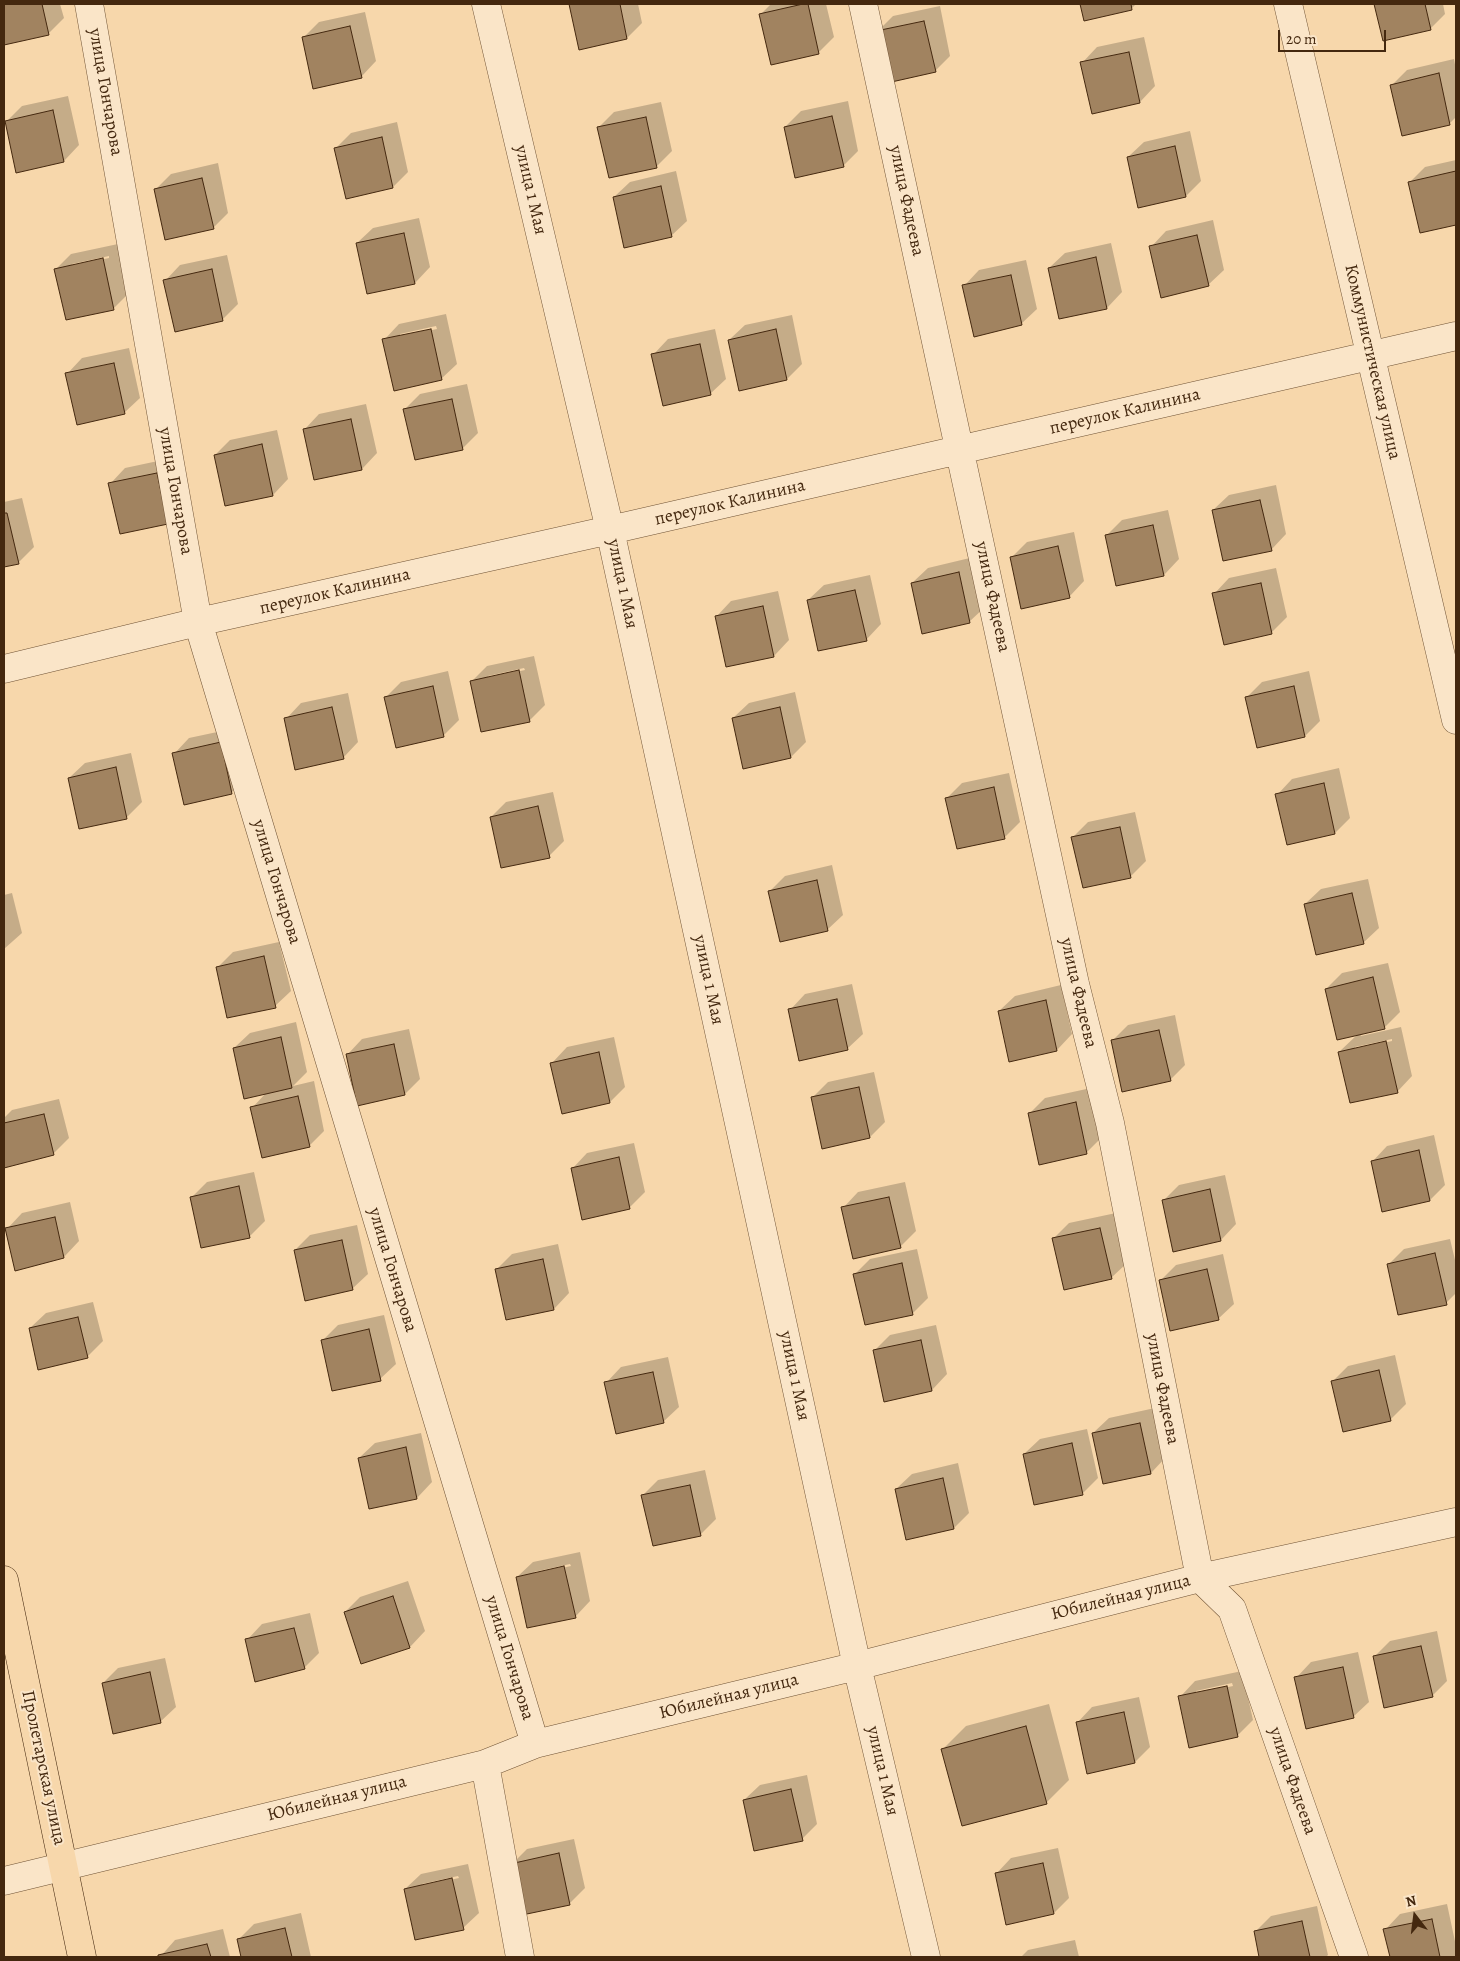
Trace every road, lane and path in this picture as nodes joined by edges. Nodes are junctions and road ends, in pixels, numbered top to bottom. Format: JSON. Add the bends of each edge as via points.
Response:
{"nodes":[{"id":1,"x":89,"y":4,"type":"edge"},
{"id":2,"x":486,"y":4,"type":"edge"},
{"id":3,"x":863,"y":4,"type":"edge"},
{"id":4,"x":1288,"y":4,"type":"edge"},
{"id":5,"x":1456,"y":336,"type":"edge"},
{"id":6,"x":1371,"y":356,"type":"junction"},
{"id":7,"x":960,"y":450,"type":"junction"},
{"id":8,"x":610,"y":530,"type":"junction"},
{"id":9,"x":198,"y":622,"type":"junction"},
{"id":10,"x":4,"y":669,"type":"edge"},
{"id":11,"x":1456,"y":720,"type":"edge"},
{"id":12,"x":1456,"y":1522,"type":"edge"},
{"id":13,"x":1200,"y":1578,"type":"junction"},
{"id":14,"x":4,"y":1580,"type":"edge"},
{"id":15,"x":857,"y":1666,"type":"junction"},
{"id":16,"x":535,"y":1744,"type":"junction"},
{"id":17,"x":485,"y":1764,"type":"junction"},
{"id":18,"x":64,"y":1866,"type":"junction"},
{"id":19,"x":4,"y":1881,"type":"edge"},
{"id":20,"x":82,"y":1957,"type":"edge"},
{"id":21,"x":520,"y":1957,"type":"edge"},
{"id":22,"x":926,"y":1957,"type":"edge"},
{"id":23,"x":1354,"y":1957,"type":"edge"}],
"edges":[{"from":1,"to":9,"type":"street","name":"улица Гончарова"},
{"from":2,"to":8,"type":"street","name":"улица 1 Мая"},
{"from":3,"to":7,"type":"street","name":"улица Фадеева"},
{"from":4,"to":6,"type":"street","name":"Коммунистическая улица"},
{"from":5,"to":6,"type":"street","name":"переулок Калинина"},
{"from":6,"to":7,"type":"street","name":"переулок Калинина"},
{"from":6,"to":11,"type":"street","name":"Коммунистическая улица"},
{"from":7,"to":8,"type":"street","name":"переулок Калинина"},
{"from":7,"to":13,"type":"street","name":"улица Фадеева","via":[[1075,984],[1110,1123]]},
{"from":8,"to":9,"type":"street","name":"переулок Калинина"},
{"from":8,"to":15,"type":"street","name":"улица 1 Мая"},
{"from":9,"to":10,"type":"street","name":"переулок Калинина"},
{"from":9,"to":16,"type":"street","name":"улица Гончарова"},
{"from":12,"to":13,"type":"street","name":"Юбилейная улица"},
{"from":13,"to":15,"type":"street","name":"Юбилейная улица"},
{"from":13,"to":23,"type":"street","name":"улица Фадеева","via":[[1232,1609]]},
{"from":14,"to":18,"type":"main road","name":"Пролетарская улица"},
{"from":15,"to":16,"type":"street","name":"Юбилейная улица"},
{"from":15,"to":22,"type":"street","name":"улица 1 Мая"},
{"from":16,"to":17,"type":"street","name":"Юбилейная улица"},
{"from":17,"to":18,"type":"street","name":"Юбилейная улица"},
{"from":17,"to":21,"type":"street"},
{"from":18,"to":19,"type":"street","name":"Юбилейная улица"},
{"from":18,"to":20,"type":"main road","name":"Пролетарская улица"}]}
